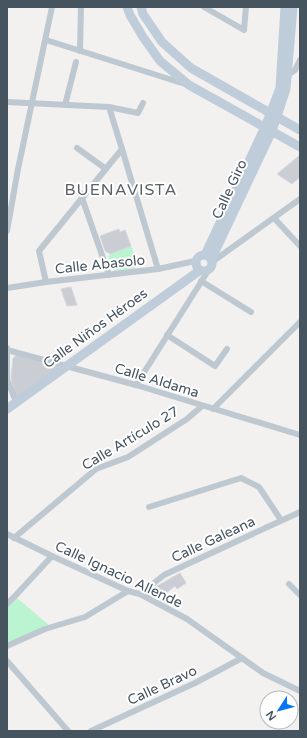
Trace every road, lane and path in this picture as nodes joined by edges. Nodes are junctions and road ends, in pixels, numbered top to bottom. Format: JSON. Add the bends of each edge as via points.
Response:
{"nodes":[{"id":1,"x":52,"y":7,"type":"edge"},
{"id":2,"x":81,"y":7,"type":"edge"},
{"id":3,"x":127,"y":7,"type":"edge"},
{"id":4,"x":141,"y":7,"type":"edge"},
{"id":5,"x":246,"y":7,"type":"edge"},
{"id":6,"x":285,"y":7,"type":"edge"},
{"id":7,"x":293,"y":7,"type":"edge"},
{"id":8,"x":208,"y":8,"type":"edge"},
{"id":9,"x":46,"y":40,"type":"junction"},
{"id":10,"x":80,"y":51,"type":"junction"},
{"id":11,"x":300,"y":60,"type":"edge"},
{"id":12,"x":76,"y":62,"type":"dead end"},
{"id":13,"x":283,"y":78,"type":"junction"},
{"id":14,"x":189,"y":85,"type":"junction"},
{"id":15,"x":7,"y":102,"type":"edge"},
{"id":16,"x":32,"y":103,"type":"junction"},
{"id":17,"x":143,"y":103,"type":"dead end"},
{"id":18,"x":65,"y":105,"type":"junction"},
{"id":19,"x":109,"y":107,"type":"junction"},
{"id":20,"x":274,"y":115,"type":"junction"},
{"id":21,"x":268,"y":129,"type":"junction"},
{"id":22,"x":300,"y":130,"type":"edge"},
{"id":23,"x":300,"y":147,"type":"edge"},
{"id":24,"x":77,"y":148,"type":"dead end"},
{"id":25,"x":122,"y":149,"type":"junction"},
{"id":26,"x":106,"y":168,"type":"junction"},
{"id":27,"x":69,"y":186,"type":"dead end"},
{"id":28,"x":83,"y":196,"type":"junction"},
{"id":29,"x":300,"y":199,"type":"edge"},
{"id":30,"x":274,"y":218,"type":"junction"},
{"id":31,"x":7,"y":230,"type":"edge"},
{"id":32,"x":300,"y":246,"type":"edge"},
{"id":33,"x":209,"y":259,"type":"junction"},
{"id":34,"x":195,"y":261,"type":"junction"},
{"id":35,"x":158,"y":269,"type":"junction"},
{"id":36,"x":204,"y":271,"type":"junction"},
{"id":37,"x":109,"y":275,"type":"junction"},
{"id":38,"x":201,"y":281,"type":"junction"},
{"id":39,"x":46,"y":282,"type":"junction"},
{"id":40,"x":7,"y":288,"type":"edge"},
{"id":41,"x":251,"y":312,"type":"dead end"},
{"id":42,"x":300,"y":322,"type":"edge"},
{"id":43,"x":167,"y":335,"type":"junction"},
{"id":44,"x":7,"y":349,"type":"edge"},
{"id":45,"x":227,"y":349,"type":"dead end"},
{"id":46,"x":66,"y":366,"type":"junction"},
{"id":47,"x":136,"y":385,"type":"junction"},
{"id":48,"x":16,"y":402,"type":"junction"},
{"id":49,"x":202,"y":406,"type":"junction"},
{"id":50,"x":7,"y":409,"type":"edge"},
{"id":51,"x":213,"y":409,"type":"junction"},
{"id":52,"x":300,"y":428,"type":"edge"},
{"id":53,"x":297,"y":434,"type":"edge"},
{"id":54,"x":149,"y":507,"type":"dead end"},
{"id":55,"x":300,"y":512,"type":"edge"},
{"id":56,"x":281,"y":520,"type":"junction"},
{"id":57,"x":7,"y":534,"type":"edge"},
{"id":58,"x":14,"y":538,"type":"junction"},
{"id":59,"x":52,"y":556,"type":"junction"},
{"id":60,"x":288,"y":584,"type":"dead end"},
{"id":61,"x":128,"y":591,"type":"junction"},
{"id":62,"x":140,"y":594,"type":"junction"},
{"id":63,"x":300,"y":595,"type":"edge"},
{"id":64,"x":7,"y":604,"type":"edge"},
{"id":65,"x":7,"y":646,"type":"edge"},
{"id":66,"x":242,"y":658,"type":"junction"},
{"id":67,"x":7,"y":661,"type":"edge"},
{"id":68,"x":300,"y":691,"type":"edge"},
{"id":69,"x":68,"y":731,"type":"edge"},
{"id":70,"x":91,"y":731,"type":"edge"}],
"edges":[{"from":1,"to":9,"type":"street"},
{"from":2,"to":10,"type":"street"},
{"from":3,"to":14,"type":"street","via":[[160,61]]},
{"from":4,"to":20,"type":"street","via":[[162,42],[191,68]]},
{"from":5,"to":8,"type":"street","via":[[244,30]]},
{"from":6,"to":13,"type":"street"},
{"from":7,"to":13,"type":"street"},
{"from":9,"to":10,"type":"street"},
{"from":9,"to":16,"type":"street"},
{"from":10,"to":14,"type":"street"},
{"from":11,"to":13,"type":"street","via":[[295,70]]},
{"from":12,"to":18,"type":"street"},
{"from":13,"to":20,"type":"street","name":"Calle Giro","via":[[286,89]]},
{"from":14,"to":21,"type":"street"},
{"from":15,"to":16,"type":"street"},
{"from":16,"to":18,"type":"street"},
{"from":16,"to":31,"type":"street"},
{"from":17,"to":19,"type":"street","via":[[138,113]]},
{"from":18,"to":19,"type":"street"},
{"from":19,"to":25,"type":"street"},
{"from":20,"to":21,"type":"street","name":"Calle Giro"},
{"from":20,"to":22,"type":"street"},
{"from":21,"to":23,"type":"street"},
{"from":21,"to":33,"type":"street","name":"Calle Giro"},
{"from":24,"to":26,"type":"street"},
{"from":25,"to":26,"type":"street"},
{"from":25,"to":35,"type":"street"},
{"from":26,"to":28,"type":"street"},
{"from":27,"to":28,"type":"street"},
{"from":28,"to":37,"type":"street"},
{"from":28,"to":39,"type":"street","via":[[39,251]]},
{"from":29,"to":30,"type":"street"},
{"from":30,"to":32,"type":"street"},
{"from":30,"to":33,"type":"street"},
{"from":33,"to":34,"type":"street","via":[[203,255]]},
{"from":33,"to":36,"type":"street","via":[[211,267]]},
{"from":34,"to":35,"type":"street","name":"Calle Abasolo"},
{"from":34,"to":36,"type":"street","via":[[196,266]]},
{"from":35,"to":37,"type":"street","name":"Calle Abasolo"},
{"from":36,"to":38,"type":"street"},
{"from":36,"to":46,"type":"street","name":"Calle Niños Héroes"},
{"from":37,"to":39,"type":"street","name":"Calle Abasolo"},
{"from":38,"to":41,"type":"street"},
{"from":38,"to":43,"type":"street"},
{"from":39,"to":40,"type":"street","name":"Calle Abasolo"},
{"from":42,"to":51,"type":"street"},
{"from":43,"to":45,"type":"street","via":[[215,366]]},
{"from":43,"to":47,"type":"street"},
{"from":44,"to":46,"type":"street","name":"Calle Aldama"},
{"from":44,"to":48,"type":"street","via":[[7,379]]},
{"from":46,"to":47,"type":"street","name":"Calle Aldama"},
{"from":46,"to":48,"type":"street","name":"Calle Niños Héroes"},
{"from":47,"to":49,"type":"street","name":"Calle Aldama"},
{"from":48,"to":50,"type":"street","name":"Calle Niños Héroes"},
{"from":49,"to":51,"type":"street","name":"Calle Aldama"},
{"from":49,"to":58,"type":"street","name":"Calle Artículo 27","via":[[187,419],[128,457],[96,470]]},
{"from":51,"to":53,"type":"street","name":"Calle Aldama"},
{"from":52,"to":53,"type":"street"},
{"from":54,"to":56,"type":"street","via":[[241,478],[259,487]]},
{"from":55,"to":56,"type":"street","name":"Calle Galeana"},
{"from":56,"to":62,"type":"street","name":"Calle Galeana","via":[[164,575]]},
{"from":57,"to":58,"type":"street","name":"Calle Ignacio Allende"},
{"from":58,"to":59,"type":"street","name":"Calle Ignacio Allende"},
{"from":59,"to":61,"type":"street","name":"Calle Ignacio Allende"},
{"from":59,"to":64,"type":"street"},
{"from":60,"to":63,"type":"street"},
{"from":61,"to":62,"type":"street","name":"Calle Ignacio Allende"},
{"from":61,"to":65,"type":"street","via":[[85,617],[45,629]]},
{"from":62,"to":66,"type":"street","name":"Calle Ignacio Allende","via":[[187,619]]},
{"from":66,"to":68,"type":"street","name":"Calle Ignacio Allende","via":[[263,673]]},
{"from":66,"to":70,"type":"street","name":"Calle Bravo","via":[[195,683]]},
{"from":67,"to":69,"type":"street"}]}
